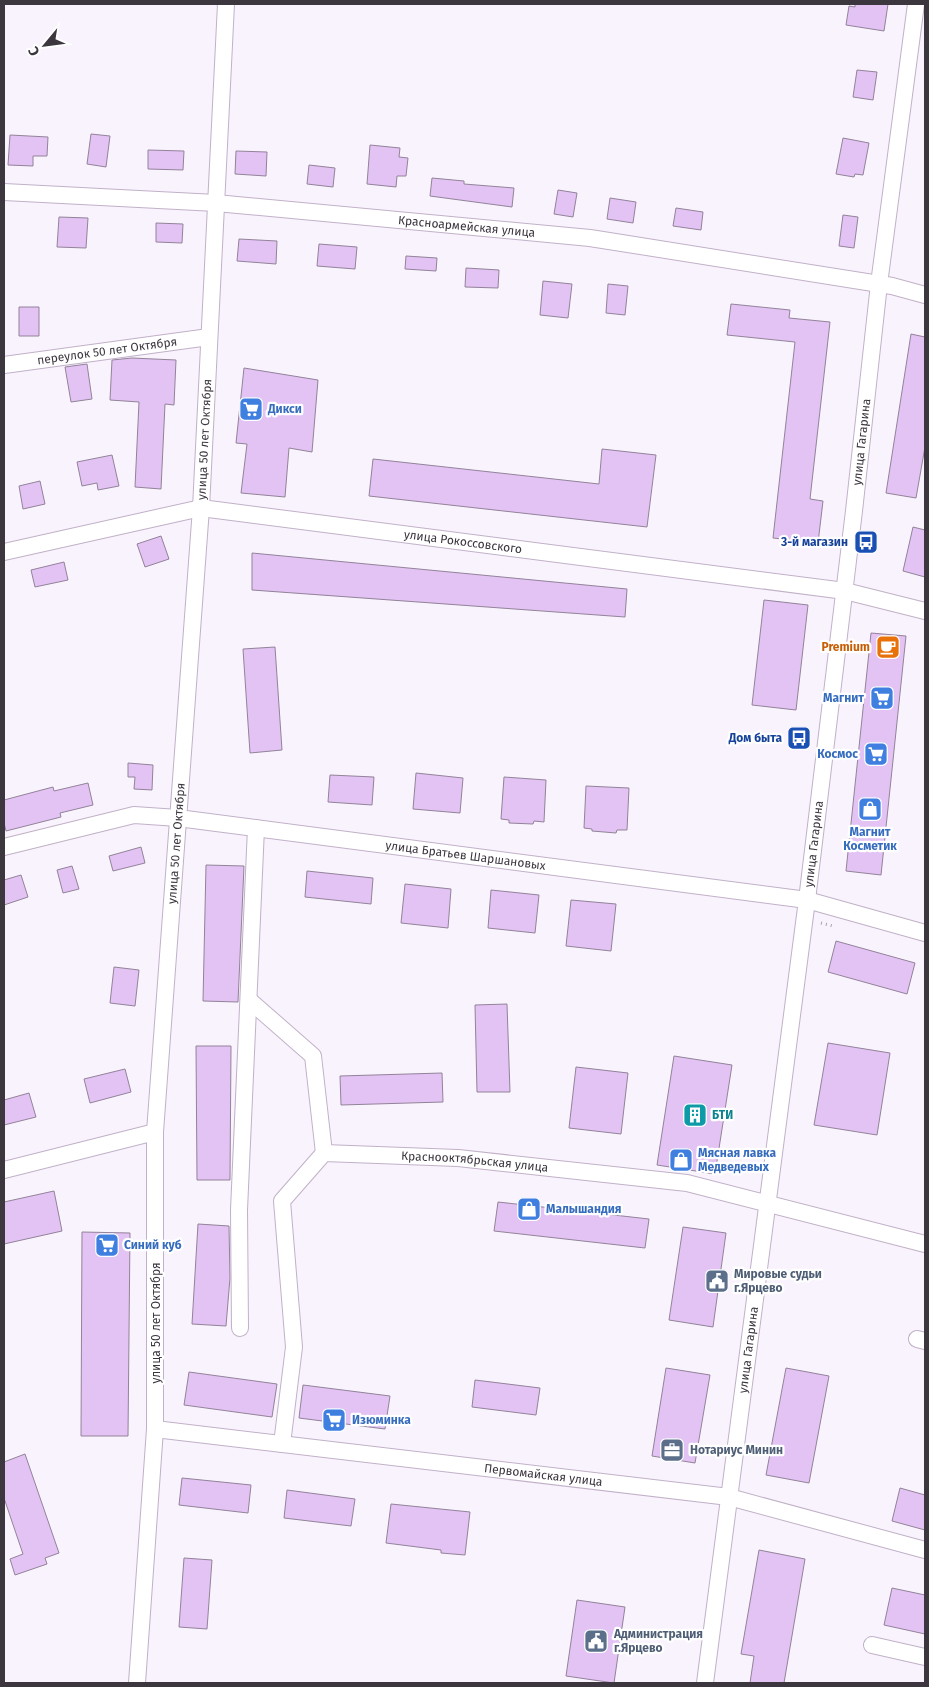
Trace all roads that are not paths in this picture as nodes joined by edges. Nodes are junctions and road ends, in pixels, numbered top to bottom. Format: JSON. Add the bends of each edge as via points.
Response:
{"nodes":[{"id":1,"x":226,"y":4,"type":"edge"},
{"id":2,"x":916,"y":4,"type":"edge"},
{"id":3,"x":4,"y":192,"type":"edge"},
{"id":4,"x":216,"y":203,"type":"junction"},
{"id":5,"x":879,"y":284,"type":"junction"},
{"id":6,"x":925,"y":295,"type":"edge"},
{"id":7,"x":209,"y":337,"type":"junction"},
{"id":8,"x":4,"y":365,"type":"edge"},
{"id":9,"x":201,"y":508,"type":"junction"},
{"id":10,"x":4,"y":552,"type":"edge"},
{"id":11,"x":845,"y":591,"type":"junction"},
{"id":12,"x":925,"y":611,"type":"edge"},
{"id":13,"x":178,"y":818,"type":"junction"},
{"id":14,"x":256,"y":828,"type":"junction"},
{"id":15,"x":4,"y":847,"type":"edge"},
{"id":16,"x":807,"y":900,"type":"junction"},
{"id":17,"x":925,"y":933,"type":"edge"},
{"id":18,"x":248,"y":1000,"type":"junction"},
{"id":19,"x":155,"y":1132,"type":"junction"},
{"id":20,"x":324,"y":1153,"type":"junction"},
{"id":21,"x":4,"y":1170,"type":"edge"},
{"id":22,"x":768,"y":1204,"type":"junction"},
{"id":23,"x":925,"y":1244,"type":"edge"},
{"id":24,"x":240,"y":1328,"type":"dead end"},
{"id":25,"x":155,"y":1429,"type":"junction"},
{"id":26,"x":282,"y":1444,"type":"junction"},
{"id":27,"x":728,"y":1498,"type":"junction"},
{"id":28,"x":925,"y":1550,"type":"edge"},
{"id":29,"x":872,"y":1645,"type":"dead end"},
{"id":30,"x":925,"y":1657,"type":"edge"},
{"id":31,"x":137,"y":1683,"type":"edge"},
{"id":32,"x":705,"y":1683,"type":"edge"}],
"edges":[{"from":1,"to":4,"type":"street","name":"улица 50 лет Октября"},
{"from":2,"to":5,"type":"street","name":"улица Гагарина"},
{"from":3,"to":4,"type":"street","name":"Красноармейская улица"},
{"from":4,"to":5,"type":"street","name":"Красноармейская улица","via":[[590,238]]},
{"from":4,"to":7,"type":"street","name":"улица 50 лет Октября"},
{"from":5,"to":6,"type":"street","name":"Красноармейская улица"},
{"from":5,"to":11,"type":"street","name":"улица Гагарина"},
{"from":7,"to":8,"type":"street","name":"переулок 50 лет Октября"},
{"from":7,"to":9,"type":"street","name":"улица 50 лет Октября"},
{"from":9,"to":10,"type":"street","name":"улица Рокоссовского"},
{"from":9,"to":11,"type":"street","name":"улица Рокоссовского"},
{"from":9,"to":13,"type":"street","name":"улица 50 лет Октября"},
{"from":11,"to":12,"type":"street","name":"улица Рокоссовского"},
{"from":11,"to":16,"type":"street","name":"улица Гагарина"},
{"from":13,"to":14,"type":"street","name":"улица Братьев Шаршановых"},
{"from":13,"to":15,"type":"street","name":"улица Братьев Шаршановых","via":[[134,815]]},
{"from":13,"to":19,"type":"street","name":"улица 50 лет Октября"},
{"from":14,"to":16,"type":"street","name":"улица Братьев Шаршановых"},
{"from":14,"to":18,"type":"street"},
{"from":16,"to":17,"type":"street","name":"улица Братьев Шаршановых"},
{"from":16,"to":22,"type":"street","name":"улица Гагарина"},
{"from":18,"to":20,"type":"street","via":[[313,1056]]},
{"from":18,"to":24,"type":"street","via":[[240,1210]]},
{"from":19,"to":21,"type":"street"},
{"from":19,"to":25,"type":"street","name":"улица 50 лет Октября"},
{"from":20,"to":22,"type":"street","name":"Краснооктябрьская улица","via":[[458,1158],[687,1183]]},
{"from":20,"to":26,"type":"street","via":[[282,1201],[294,1347]]},
{"from":22,"to":23,"type":"street","name":"Краснооктябрьская улица"},
{"from":22,"to":27,"type":"street","name":"улица Гагарина"},
{"from":25,"to":26,"type":"street","name":"Первомайская улица"},
{"from":25,"to":31,"type":"street","name":"улица 50 лет Октября"},
{"from":26,"to":27,"type":"street","name":"Первомайская улица"},
{"from":27,"to":28,"type":"street","name":"Первомайская улица"},
{"from":27,"to":32,"type":"street","name":"улица Гагарина"},
{"from":29,"to":30,"type":"street"}]}
